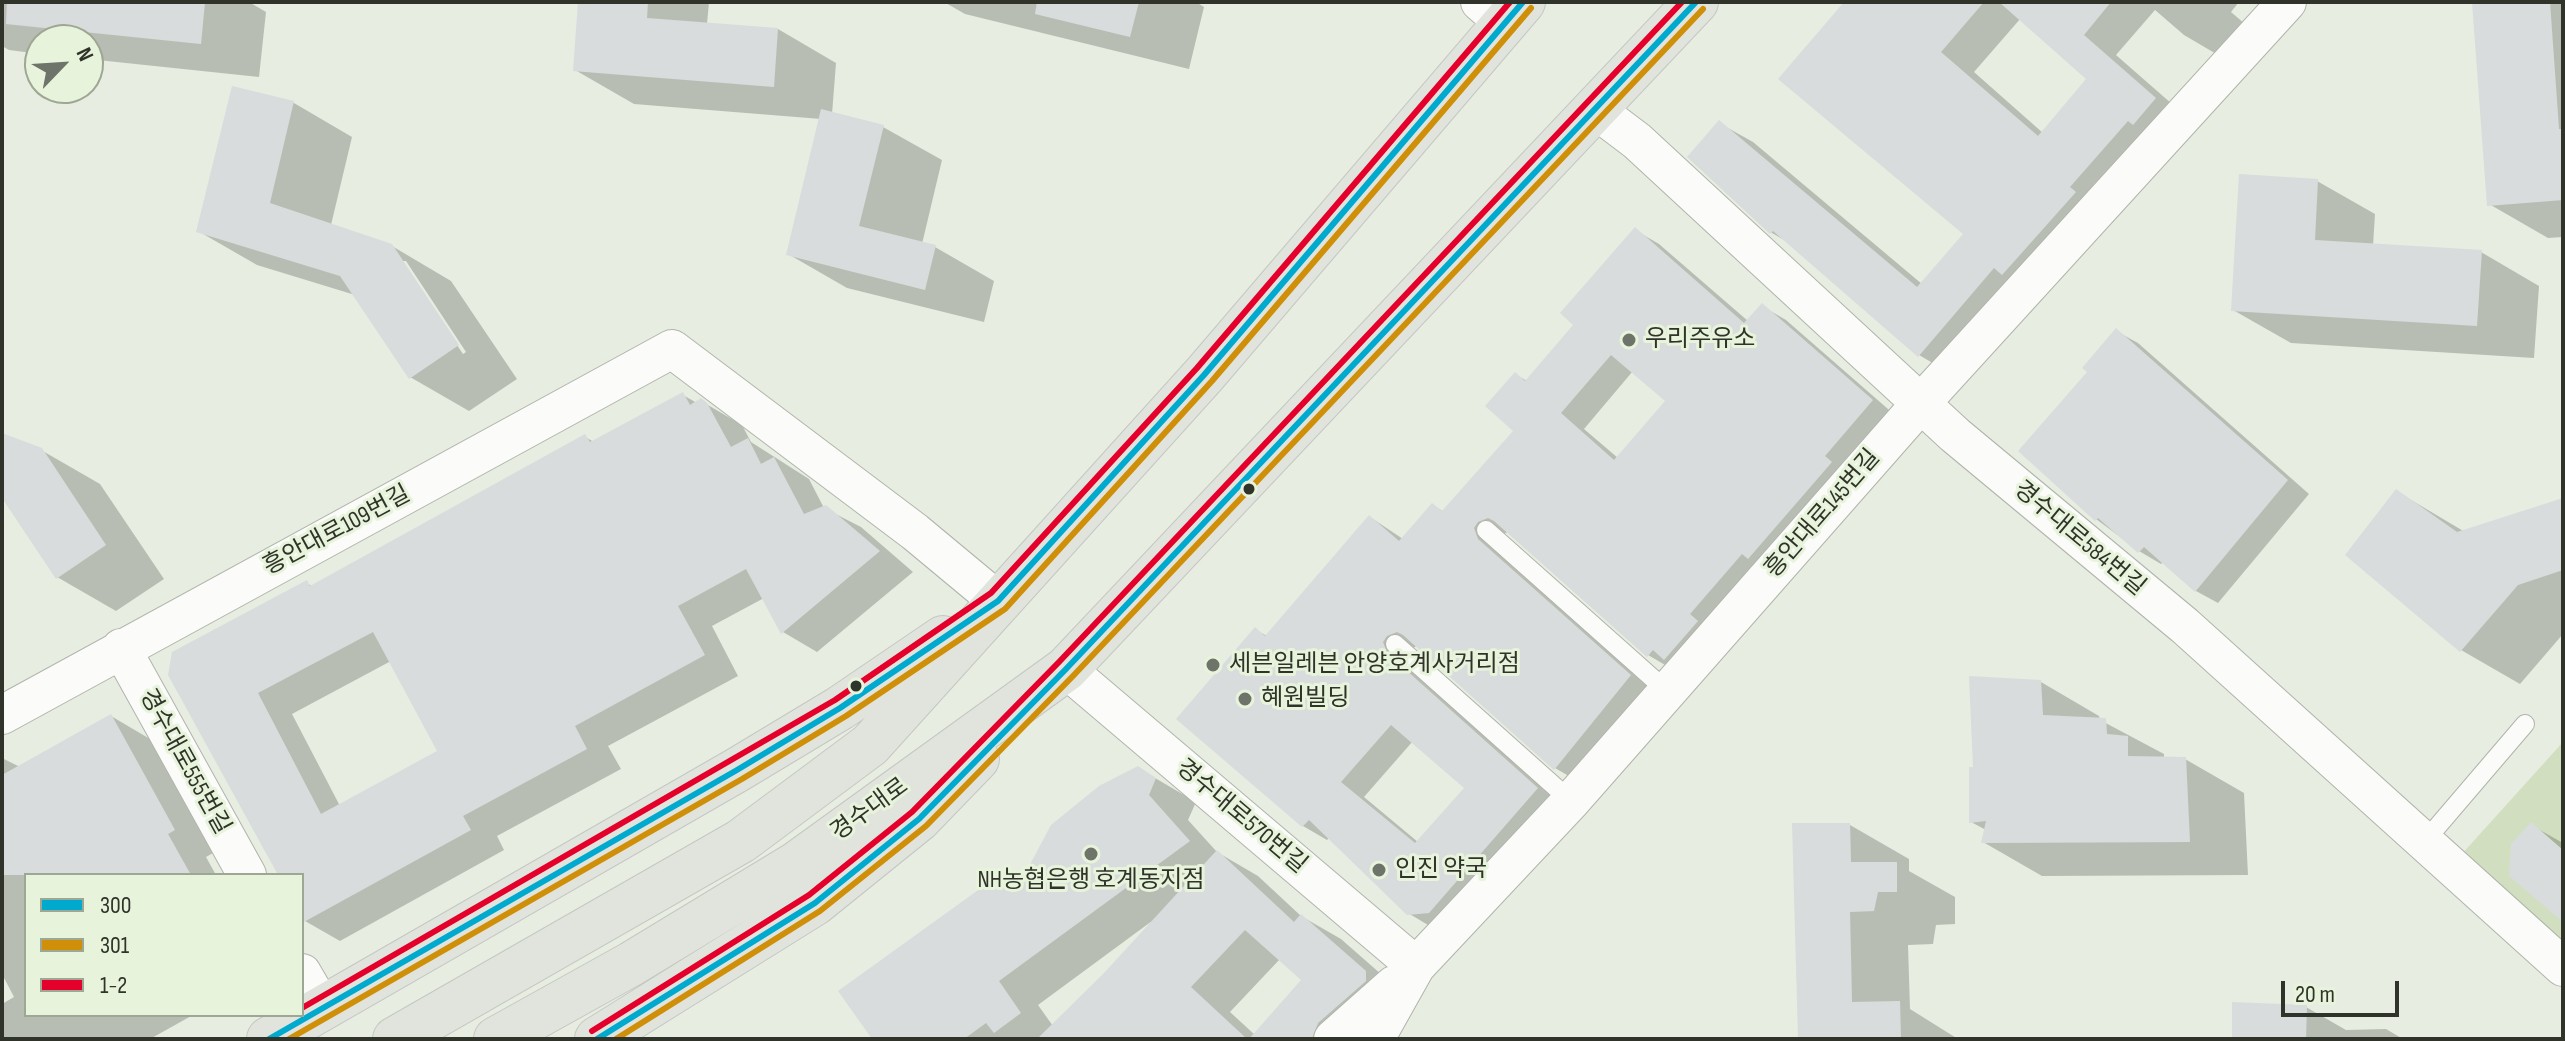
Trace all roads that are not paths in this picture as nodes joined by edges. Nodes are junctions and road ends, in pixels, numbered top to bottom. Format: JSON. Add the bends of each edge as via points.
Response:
{"nodes":[{"id":1,"x":1696,"y":2,"type":"edge"},
{"id":2,"x":2287,"y":2,"type":"edge"},
{"id":3,"x":1502,"y":9,"type":"edge"},
{"id":4,"x":1596,"y":110,"type":"junction"},
{"id":5,"x":1922,"y":402,"type":"junction"},
{"id":6,"x":1486,"y":530,"type":"dead end"},
{"id":7,"x":998,"y":601,"type":"junction"},
{"id":8,"x":1395,"y":644,"type":"dead end"},
{"id":9,"x":121,"y":648,"type":"junction"},
{"id":10,"x":1066,"y":669,"type":"junction"},
{"id":11,"x":1667,"y":691,"type":"junction"},
{"id":12,"x":2,"y":715,"type":"edge"},
{"id":13,"x":2525,"y":724,"type":"dead end"},
{"id":14,"x":1571,"y":801,"type":"junction"},
{"id":15,"x":2425,"y":841,"type":"junction"},
{"id":16,"x":246,"y":873,"type":"edge"},
{"id":17,"x":1416,"y":966,"type":"junction"},
{"id":18,"x":2563,"y":967,"type":"edge"},
{"id":19,"x":312,"y":991,"type":"edge"},
{"id":20,"x":289,"y":1017,"type":"edge"},
{"id":21,"x":269,"y":1039,"type":"edge"},
{"id":22,"x":395,"y":1039,"type":"edge"},
{"id":23,"x":496,"y":1039,"type":"edge"},
{"id":24,"x":597,"y":1039,"type":"edge"},
{"id":25,"x":1333,"y":1039,"type":"edge"},
{"id":26,"x":1375,"y":1039,"type":"edge"}],
"edges":[{"from":1,"to":4,"type":"main road","name":"경수대로"},
{"from":2,"to":5,"type":"street","name":"흥안대로145번길"},
{"from":3,"to":7,"type":"main road","via":[[1204,375]]},
{"from":4,"to":5,"type":"street","name":"경수대로584번길","via":[[1637,141]]},
{"from":4,"to":10,"type":"main road","name":"경수대로"},
{"from":5,"to":11,"type":"street","name":"흥안대로145번길"},
{"from":5,"to":15,"type":"street","name":"경수대로584번길","via":[[2185,626]]},
{"from":6,"to":11,"type":"lane"},
{"from":7,"to":9,"type":"street","name":"흥안대로109번길","via":[[672,349]]},
{"from":7,"to":19,"type":"main road","via":[[750,763]]},
{"from":7,"to":22,"type":"main road","via":[[870,745],[741,841]]},
{"from":8,"to":14,"type":"lane"},
{"from":9,"to":12,"type":"street","name":"흥안대로109번길"},
{"from":9,"to":16,"type":"street","name":"경수대로555번길"},
{"from":10,"to":17,"type":"street","name":"경수대로570번길"},
{"from":10,"to":23,"type":"main road","name":"경수대로","via":[[796,864]]},
{"from":10,"to":24,"type":"main road","via":[[919,819],[815,903]]},
{"from":11,"to":14,"type":"street","name":"흥안대로145번길"},
{"from":13,"to":15,"type":"lane"},
{"from":14,"to":17,"type":"street","name":"흥안대로145번길"},
{"from":15,"to":18,"type":"street","name":"경수대로584번길"},
{"from":17,"to":25,"type":"street"},
{"from":17,"to":26,"type":"street","name":"흥안대로145번길"},
{"from":20,"to":21,"type":"main road"}]}
